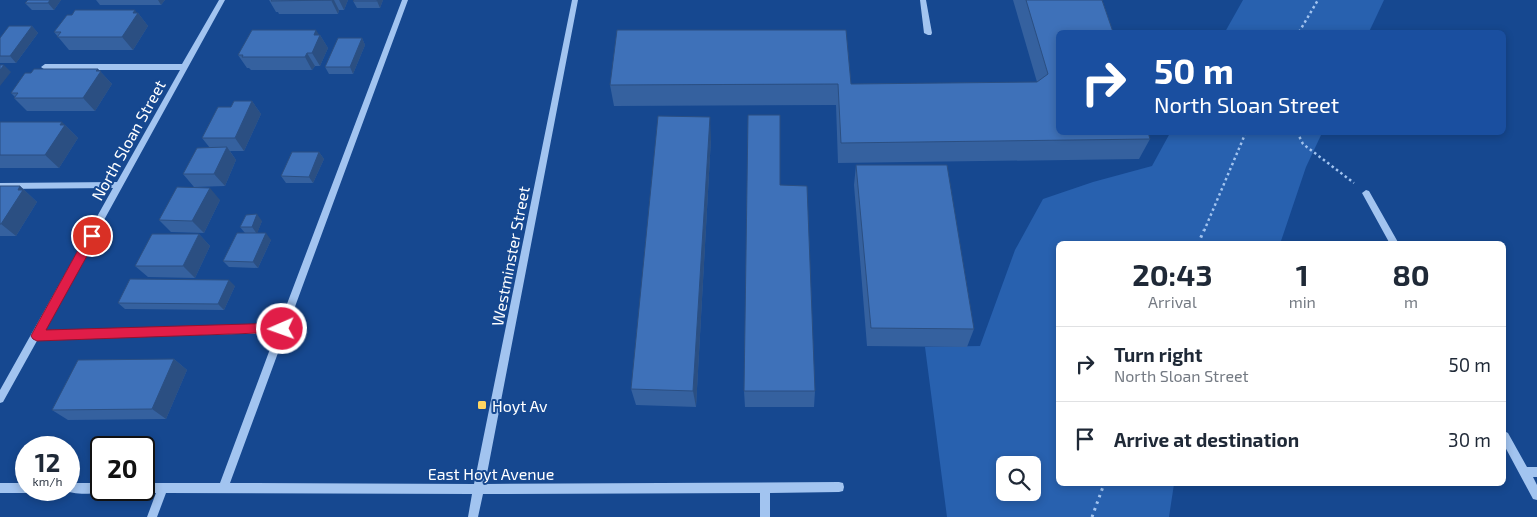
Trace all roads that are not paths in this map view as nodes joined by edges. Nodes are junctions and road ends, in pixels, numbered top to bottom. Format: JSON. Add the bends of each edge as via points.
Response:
{"nodes":[{"id":1,"x":222,"y":0,"type":"edge"},
{"id":2,"x":405,"y":0,"type":"edge"},
{"id":3,"x":575,"y":0,"type":"edge"},
{"id":4,"x":923,"y":0,"type":"edge"},
{"id":5,"x":928,"y":33,"type":"dead end"},
{"id":6,"x":45,"y":67,"type":"edge"},
{"id":7,"x":185,"y":68,"type":"junction"},
{"id":8,"x":0,"y":186,"type":"edge"},
{"id":9,"x":120,"y":186,"type":"junction"},
{"id":10,"x":1366,"y":193,"type":"road end"},
{"id":11,"x":1393,"y":241,"type":"edge"},
{"id":12,"x":282,"y":329,"type":"junction"},
{"id":13,"x":37,"y":336,"type":"junction"},
{"id":14,"x":0,"y":399,"type":"edge"},
{"id":15,"x":1506,"y":439,"type":"edge"},
{"id":16,"x":1525,"y":472,"type":"junction"},
{"id":17,"x":1537,"y":472,"type":"edge"},
{"id":18,"x":839,"y":486,"type":"dead end"},
{"id":19,"x":765,"y":487,"type":"junction"},
{"id":20,"x":0,"y":488,"type":"edge"},
{"id":21,"x":15,"y":488,"type":"edge"},
{"id":22,"x":155,"y":488,"type":"edge"},
{"id":23,"x":162,"y":488,"type":"junction"},
{"id":24,"x":223,"y":488,"type":"junction"},
{"id":25,"x":479,"y":489,"type":"junction"},
{"id":26,"x":1537,"y":495,"type":"edge"},
{"id":27,"x":152,"y":517,"type":"edge"},
{"id":28,"x":473,"y":517,"type":"edge"},
{"id":29,"x":765,"y":517,"type":"edge"}],
"edges":[{"from":1,"to":7,"type":"street","name":"North Sloan Street"},
{"from":2,"to":12,"type":"street"},
{"from":3,"to":25,"type":"street","name":"Westminster Street"},
{"from":4,"to":5,"type":"street"},
{"from":6,"to":7,"type":"street"},
{"from":7,"to":9,"type":"street","name":"North Sloan Street"},
{"from":8,"to":9,"type":"street"},
{"from":9,"to":13,"type":"street","name":"North Sloan Street"},
{"from":10,"to":11,"type":"street"},
{"from":12,"to":13,"type":"street"},
{"from":12,"to":24,"type":"street"},
{"from":13,"to":14,"type":"street","name":"North Sloan Street"},
{"from":15,"to":16,"type":"street"},
{"from":16,"to":17,"type":"street"},
{"from":16,"to":26,"type":"street"},
{"from":18,"to":19,"type":"street","name":"East Hoyt Avenue"},
{"from":19,"to":25,"type":"street","name":"East Hoyt Avenue"},
{"from":19,"to":29,"type":"street"},
{"from":20,"to":21,"type":"street"},
{"from":22,"to":23,"type":"street","name":"East Hoyt Avenue"},
{"from":23,"to":24,"type":"street","name":"East Hoyt Avenue"},
{"from":23,"to":27,"type":"street"},
{"from":24,"to":25,"type":"street","name":"East Hoyt Avenue"},
{"from":25,"to":28,"type":"street","name":"Westminster Street"}]}
